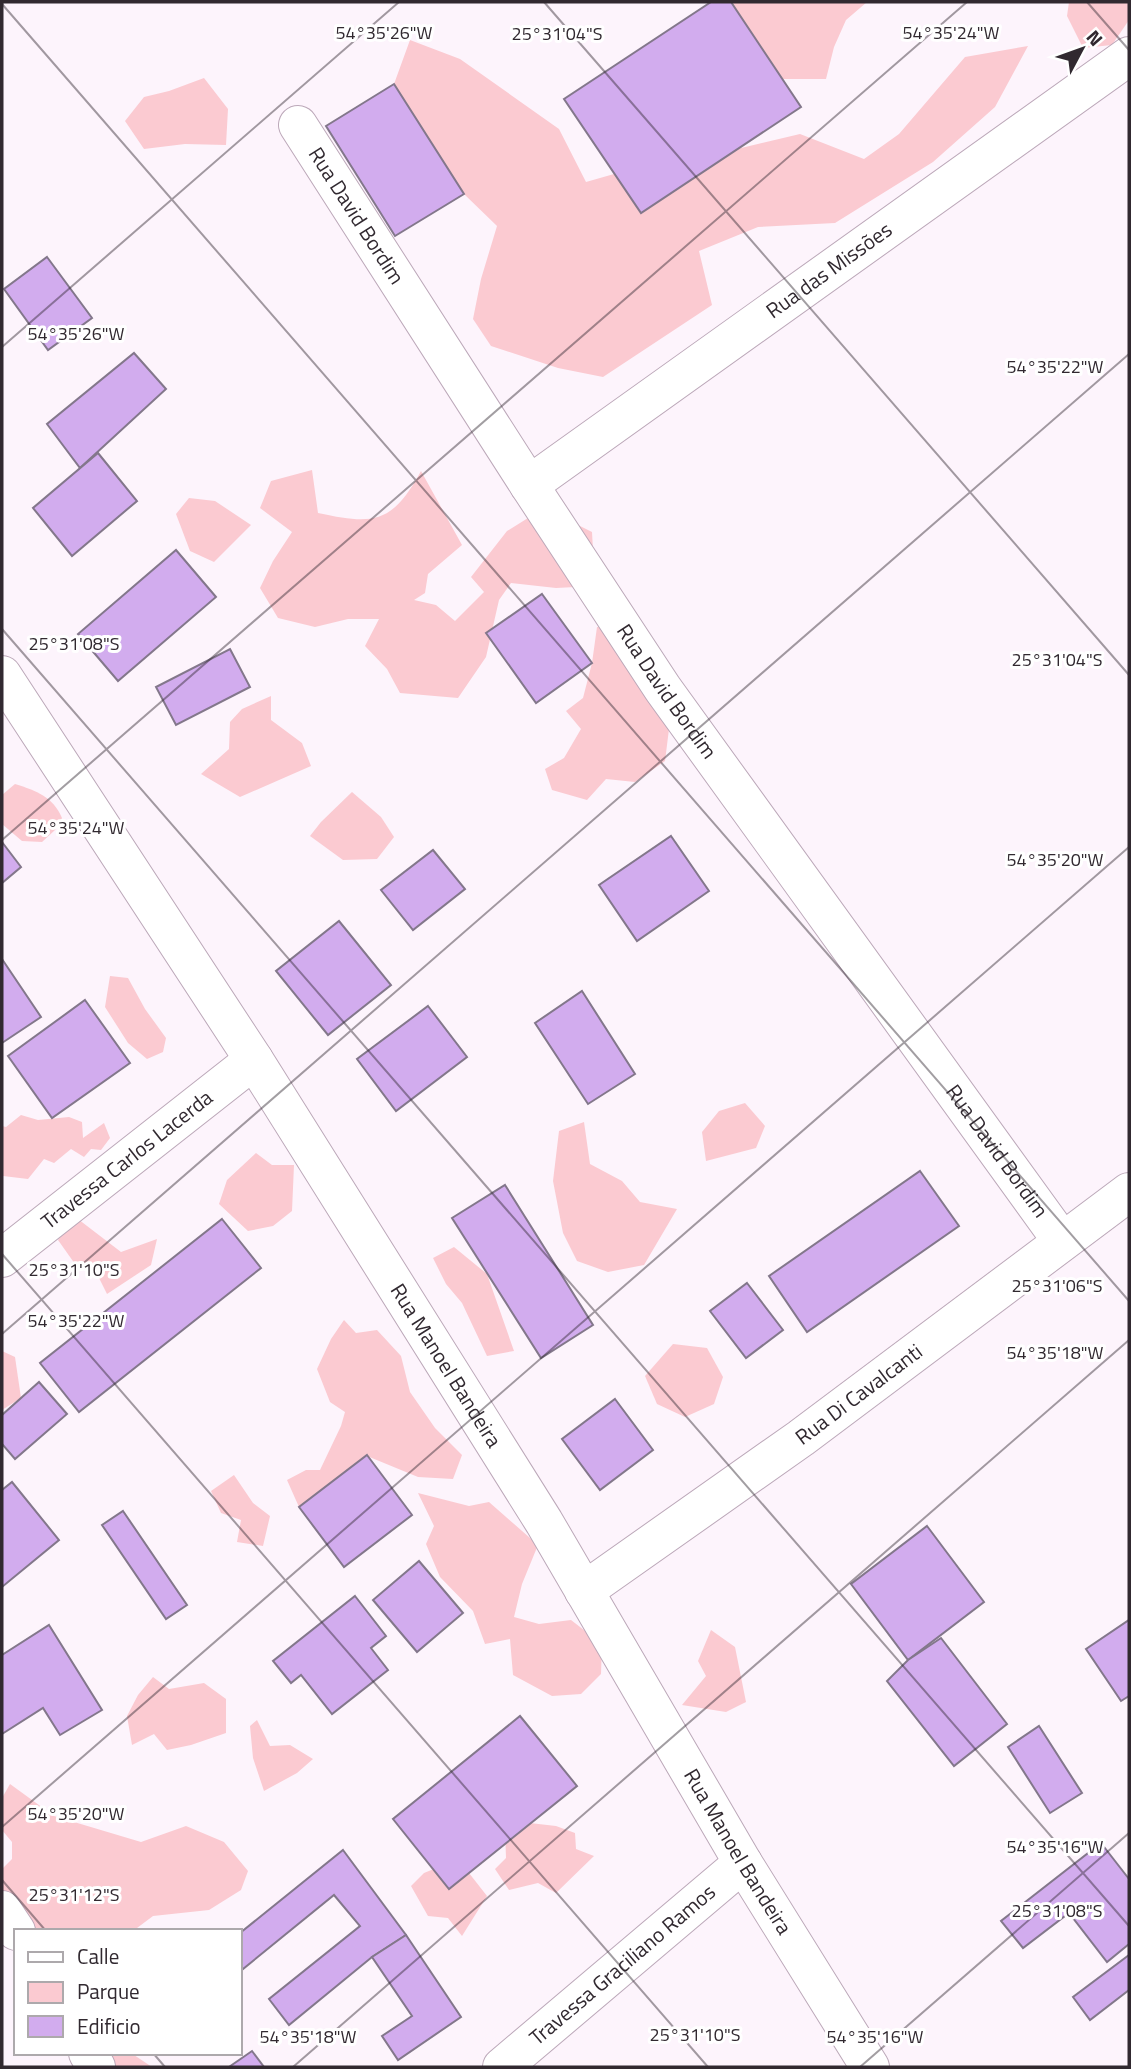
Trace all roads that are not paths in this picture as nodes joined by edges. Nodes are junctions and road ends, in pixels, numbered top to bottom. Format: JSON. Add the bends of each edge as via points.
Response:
{"nodes":[{"id":1,"x":1129,"y":56,"type":"edge"},
{"id":2,"x":298,"y":125,"type":"dead end"},
{"id":3,"x":529,"y":485,"type":"junction"},
{"id":4,"x":2,"y":675,"type":"edge"},
{"id":5,"x":254,"y":1060,"type":"junction"},
{"id":6,"x":1129,"y":1192,"type":"edge"},
{"id":7,"x":1062,"y":1241,"type":"junction"},
{"id":8,"x":2,"y":1258,"type":"edge"},
{"id":9,"x":583,"y":1591,"type":"junction"},
{"id":10,"x":743,"y":1863,"type":"junction"},
{"id":11,"x":2,"y":1910,"type":"edge"},
{"id":12,"x":15,"y":1929,"type":"edge"},
{"id":13,"x":502,"y":2067,"type":"edge"},
{"id":14,"x":870,"y":2067,"type":"edge"}],
"edges":[{"from":1,"to":3,"type":"street","name":"Rua das Missões"},
{"from":2,"to":3,"type":"street","name":"Rua David Bordim"},
{"from":3,"to":7,"type":"street","name":"Rua David Bordim","via":[[663,689]]},
{"from":4,"to":5,"type":"street","name":"Rua Manoel Bandeira"},
{"from":5,"to":8,"type":"street","name":"Travessa Carlos Lacerda"},
{"from":5,"to":9,"type":"street","name":"Rua Manoel Bandeira"},
{"from":6,"to":7,"type":"street","name":"Rua Di Cavalcanti"},
{"from":7,"to":9,"type":"street","name":"Rua Di Cavalcanti","via":[[801,1438]]},
{"from":9,"to":10,"type":"street","name":"Rua Manoel Bandeira"},
{"from":10,"to":13,"type":"street","name":"Travessa Graciliano Ramos"},
{"from":10,"to":14,"type":"street","name":"Rua Manoel Bandeira"},
{"from":11,"to":12,"type":"street"}]}
